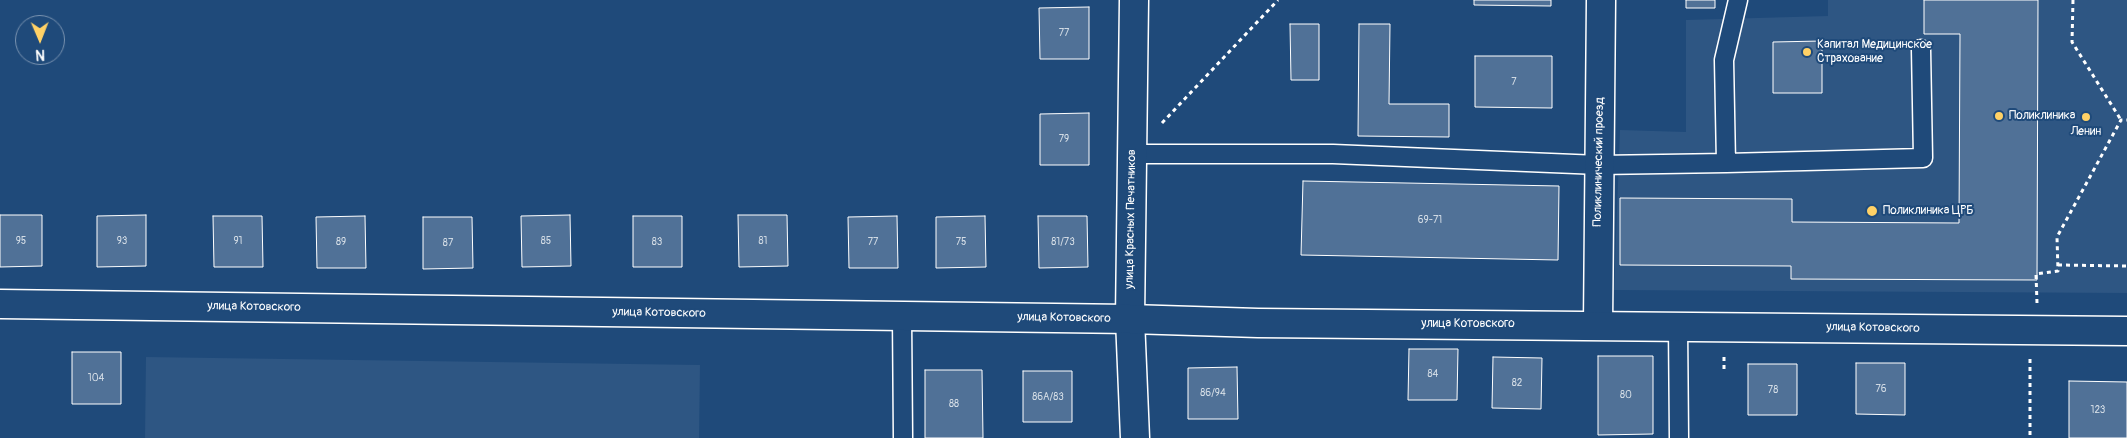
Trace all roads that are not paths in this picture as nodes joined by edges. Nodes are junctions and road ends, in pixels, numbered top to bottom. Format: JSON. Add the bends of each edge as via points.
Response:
{"nodes":[{"id":1,"x":1134,"y":0,"type":"edge"},
{"id":2,"x":1601,"y":0,"type":"edge"},
{"id":3,"x":1738,"y":0,"type":"edge"},
{"id":4,"x":1921,"y":49,"type":"dead end"},
{"id":5,"x":1132,"y":154,"type":"junction"},
{"id":6,"x":1726,"y":163,"type":"junction"},
{"id":7,"x":1599,"y":165,"type":"junction"},
{"id":8,"x":0,"y":304,"type":"edge"},
{"id":9,"x":902,"y":316,"type":"junction"},
{"id":10,"x":1130,"y":319,"type":"junction"},
{"id":11,"x":1598,"y":325,"type":"junction"},
{"id":12,"x":1678,"y":325,"type":"junction"},
{"id":13,"x":2127,"y":330,"type":"edge"},
{"id":14,"x":903,"y":438,"type":"edge"},
{"id":15,"x":1135,"y":438,"type":"edge"},
{"id":16,"x":1679,"y":438,"type":"edge"}],
"edges":[{"from":1,"to":5,"type":"street","name":"улица Красных Печатников"},
{"from":2,"to":7,"type":"street","name":"Поликлинический проезд"},
{"from":3,"to":6,"type":"lane","via":[[1724,60]]},
{"from":4,"to":6,"type":"lane","via":[[1923,158]]},
{"from":5,"to":7,"type":"lane","via":[[1333,154]]},
{"from":5,"to":10,"type":"street","name":"улица Красных Печатников"},
{"from":6,"to":7,"type":"lane"},
{"from":7,"to":11,"type":"street","name":"Поликлинический проезд"},
{"from":8,"to":9,"type":"street","name":"улица Котовского"},
{"from":9,"to":10,"type":"street","name":"улица Котовского"},
{"from":9,"to":14,"type":"lane"},
{"from":10,"to":11,"type":"street","name":"улица Котовского"},
{"from":10,"to":15,"type":"street","name":"улица Красных Печатников"},
{"from":11,"to":12,"type":"street","name":"улица Котовского"},
{"from":12,"to":13,"type":"street","name":"улица Котовского"},
{"from":12,"to":16,"type":"lane"}]}
